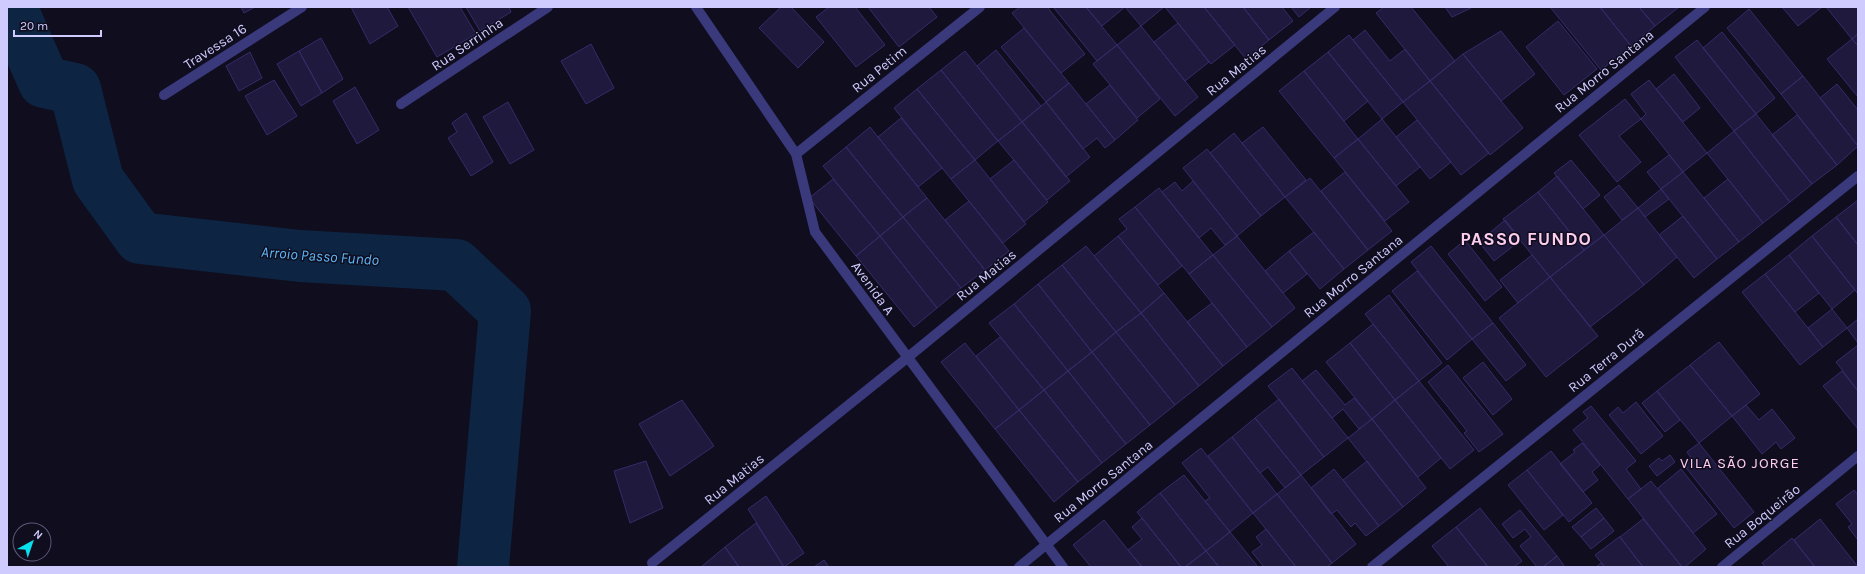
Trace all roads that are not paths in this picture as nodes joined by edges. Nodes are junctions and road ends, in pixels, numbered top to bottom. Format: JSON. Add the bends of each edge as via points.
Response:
{"nodes":[{"id":1,"x":302,"y":7,"type":"edge"},
{"id":2,"x":548,"y":7,"type":"edge"},
{"id":3,"x":696,"y":7,"type":"edge"},
{"id":4,"x":980,"y":7,"type":"edge"},
{"id":5,"x":1335,"y":7,"type":"edge"},
{"id":6,"x":1705,"y":7,"type":"edge"},
{"id":7,"x":164,"y":95,"type":"dead end"},
{"id":8,"x":401,"y":104,"type":"dead end"},
{"id":9,"x":796,"y":154,"type":"junction"},
{"id":10,"x":1858,"y":176,"type":"edge"},
{"id":11,"x":907,"y":358,"type":"junction"},
{"id":12,"x":1858,"y":456,"type":"edge"},
{"id":13,"x":1046,"y":546,"type":"junction"},
{"id":14,"x":652,"y":563,"type":"dead end"},
{"id":15,"x":1019,"y":567,"type":"edge"},
{"id":16,"x":1063,"y":567,"type":"edge"},
{"id":17,"x":1372,"y":567,"type":"edge"},
{"id":18,"x":1722,"y":567,"type":"edge"}],
"edges":[{"from":1,"to":7,"type":"street","name":"Travessa 16"},
{"from":2,"to":8,"type":"street","name":"Rua Serrinha"},
{"from":3,"to":9,"type":"street","name":"Avenida A"},
{"from":4,"to":9,"type":"street","name":"Rua Petim"},
{"from":5,"to":11,"type":"street","name":"Rua Matias"},
{"from":6,"to":13,"type":"street","name":"Rua Morro Santana"},
{"from":9,"to":11,"type":"street","name":"Avenida A","via":[[816,232]]},
{"from":10,"to":17,"type":"street","name":"Rua Terra Durã"},
{"from":11,"to":13,"type":"street","name":"Avenida A"},
{"from":11,"to":14,"type":"street","name":"Rua Matias"},
{"from":12,"to":18,"type":"street","name":"Rua Boqueirão"},
{"from":13,"to":15,"type":"street","name":"Rua Morro Santana"},
{"from":13,"to":16,"type":"street","name":"Avenida A"}]}
